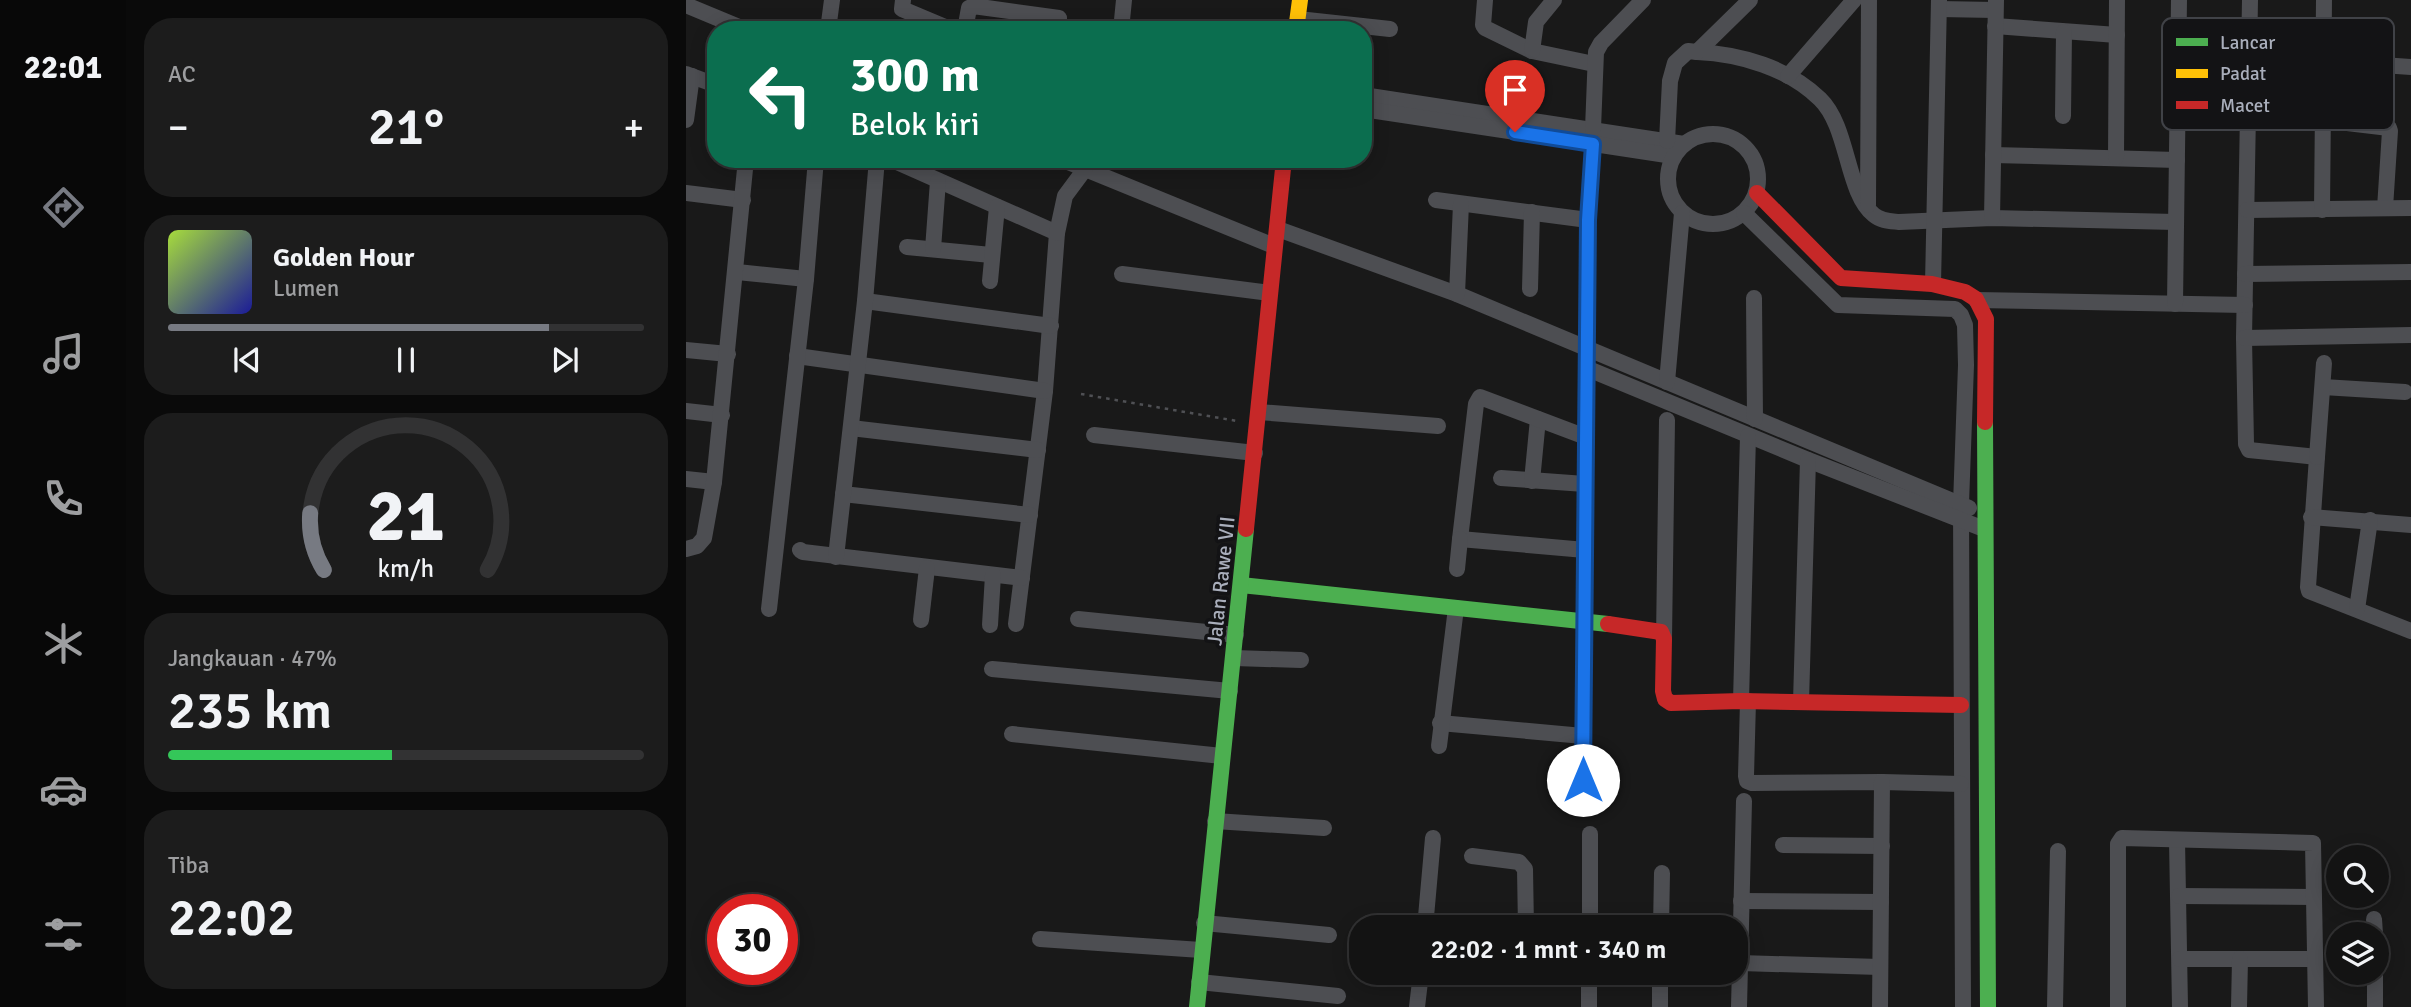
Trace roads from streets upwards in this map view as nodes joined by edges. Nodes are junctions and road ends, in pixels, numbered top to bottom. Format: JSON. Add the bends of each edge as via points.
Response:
{"nodes":[{"id":1,"x":832,"y":0,"type":"edge"},
{"id":2,"x":1061,"y":0,"type":"edge"},
{"id":3,"x":1124,"y":0,"type":"edge"},
{"id":4,"x":1300,"y":0,"type":"edge"},
{"id":5,"x":1485,"y":0,"type":"edge"},
{"id":6,"x":1554,"y":0,"type":"edge"},
{"id":7,"x":1643,"y":0,"type":"edge"},
{"id":8,"x":1750,"y":0,"type":"edge"},
{"id":9,"x":1854,"y":0,"type":"edge"},
{"id":10,"x":1869,"y":0,"type":"edge"},
{"id":11,"x":2117,"y":0,"type":"edge"},
{"id":12,"x":2179,"y":0,"type":"edge"},
{"id":13,"x":2250,"y":0,"type":"edge"},
{"id":14,"x":2324,"y":0,"type":"edge"},
{"id":15,"x":898,"y":3,"type":"edge"},
{"id":16,"x":1939,"y":4,"type":"edge"},
{"id":17,"x":686,"y":5,"type":"edge"},
{"id":18,"x":1995,"y":12,"type":"edge"},
{"id":19,"x":2179,"y":18,"type":"edge"},
{"id":20,"x":2250,"y":18,"type":"edge"},
{"id":21,"x":2324,"y":18,"type":"edge"},
{"id":22,"x":724,"y":21,"type":"edge"},
{"id":23,"x":829,"y":21,"type":"edge"},
{"id":24,"x":934,"y":21,"type":"edge"},
{"id":25,"x":967,"y":21,"type":"edge"},
{"id":26,"x":1044,"y":21,"type":"edge"},
{"id":27,"x":1058,"y":21,"type":"edge"},
{"id":28,"x":1122,"y":21,"type":"edge"},
{"id":29,"x":1297,"y":21,"type":"edge"},
{"id":30,"x":1372,"y":28,"type":"edge"},
{"id":31,"x":1390,"y":29,"type":"dead end"},
{"id":32,"x":2064,"y":32,"type":"junction"},
{"id":33,"x":2117,"y":34,"type":"junction"},
{"id":34,"x":1532,"y":51,"type":"junction"},
{"id":35,"x":1697,"y":52,"type":"junction"},
{"id":36,"x":1594,"y":64,"type":"junction"},
{"id":37,"x":689,"y":75,"type":"edge"},
{"id":38,"x":1788,"y":76,"type":"junction"},
{"id":39,"x":707,"y":82,"type":"edge"},
{"id":40,"x":1372,"y":97,"type":"edge"},
{"id":41,"x":1372,"y":110,"type":"edge"},
{"id":42,"x":2063,"y":116,"type":"dead end"},
{"id":43,"x":686,"y":120,"type":"edge"},
{"id":44,"x":2177,"y":130,"type":"edge"},
{"id":45,"x":2248,"y":130,"type":"edge"},
{"id":46,"x":2322,"y":130,"type":"edge"},
{"id":47,"x":2390,"y":130,"type":"edge"},
{"id":48,"x":1593,"y":137,"type":"junction"},
{"id":49,"x":1667,"y":141,"type":"junction"},
{"id":50,"x":1678,"y":150,"type":"junction"},
{"id":51,"x":1993,"y":155,"type":"junction"},
{"id":52,"x":2116,"y":157,"type":"junction"},
{"id":53,"x":2177,"y":160,"type":"junction"},
{"id":54,"x":745,"y":168,"type":"edge"},
{"id":55,"x":815,"y":168,"type":"edge"},
{"id":56,"x":876,"y":168,"type":"edge"},
{"id":57,"x":910,"y":168,"type":"edge"},
{"id":58,"x":1283,"y":168,"type":"edge"},
{"id":59,"x":1086,"y":169,"type":"joint"},
{"id":60,"x":938,"y":181,"type":"junction"},
{"id":61,"x":686,"y":193,"type":"edge"},
{"id":62,"x":1757,"y":193,"type":"junction"},
{"id":63,"x":743,"y":200,"type":"junction"},
{"id":64,"x":1436,"y":200,"type":"dead end"},
{"id":65,"x":1461,"y":204,"type":"junction"},
{"id":66,"x":997,"y":207,"type":"junction"},
{"id":67,"x":1868,"y":208,"type":"junction"},
{"id":68,"x":2385,"y":208,"type":"junction"},
{"id":69,"x":2411,"y":208,"type":"edge"},
{"id":70,"x":2247,"y":210,"type":"junction"},
{"id":71,"x":2322,"y":210,"type":"junction"},
{"id":72,"x":1532,"y":212,"type":"junction"},
{"id":73,"x":1682,"y":213,"type":"junction"},
{"id":74,"x":1744,"y":213,"type":"junction"},
{"id":75,"x":1992,"y":218,"type":"junction"},
{"id":76,"x":1588,"y":220,"type":"junction"},
{"id":77,"x":1935,"y":220,"type":"junction"},
{"id":78,"x":2176,"y":222,"type":"junction"},
{"id":79,"x":1278,"y":229,"type":"junction"},
{"id":80,"x":1057,"y":233,"type":"junction"},
{"id":81,"x":1274,"y":246,"type":"junction"},
{"id":82,"x":907,"y":247,"type":"dead end"},
{"id":83,"x":933,"y":249,"type":"junction"},
{"id":84,"x":991,"y":255,"type":"junction"},
{"id":85,"x":737,"y":272,"type":"junction"},
{"id":86,"x":2411,"y":272,"type":"edge"},
{"id":87,"x":1122,"y":274,"type":"dead end"},
{"id":88,"x":2245,"y":274,"type":"junction"},
{"id":89,"x":806,"y":279,"type":"junction"},
{"id":90,"x":990,"y":281,"type":"dead end"},
{"id":91,"x":1933,"y":284,"type":"junction"},
{"id":92,"x":1530,"y":289,"type":"dead end"},
{"id":93,"x":1270,"y":293,"type":"junction"},
{"id":94,"x":1457,"y":294,"type":"junction"},
{"id":95,"x":1754,"y":298,"type":"dead end"},
{"id":96,"x":1976,"y":300,"type":"junction"},
{"id":97,"x":865,"y":301,"type":"junction"},
{"id":98,"x":2175,"y":304,"type":"junction"},
{"id":99,"x":2245,"y":305,"type":"junction"},
{"id":100,"x":1051,"y":326,"type":"junction"},
{"id":101,"x":2411,"y":335,"type":"edge"},
{"id":102,"x":2244,"y":338,"type":"junction"},
{"id":103,"x":1587,"y":349,"type":"junction"},
{"id":104,"x":686,"y":350,"type":"edge"},
{"id":105,"x":728,"y":354,"type":"junction"},
{"id":106,"x":797,"y":356,"type":"junction"},
{"id":107,"x":2324,"y":363,"type":"dead end"},
{"id":108,"x":858,"y":365,"type":"junction"},
{"id":109,"x":1586,"y":368,"type":"junction"},
{"id":110,"x":1667,"y":382,"type":"junction"},
{"id":111,"x":2323,"y":387,"type":"junction"},
{"id":112,"x":1045,"y":391,"type":"junction"},
{"id":113,"x":2405,"y":392,"type":"dead end"},
{"id":114,"x":686,"y":411,"type":"edge"},
{"id":115,"x":722,"y":415,"type":"junction"},
{"id":116,"x":1259,"y":418,"type":"junction"},
{"id":117,"x":1538,"y":419,"type":"junction"},
{"id":118,"x":1755,"y":419,"type":"junction"},
{"id":119,"x":1667,"y":420,"type":"dead end"},
{"id":120,"x":1438,"y":426,"type":"dead end"},
{"id":121,"x":850,"y":429,"type":"junction"},
{"id":122,"x":1094,"y":435,"type":"dead end"},
{"id":123,"x":1748,"y":436,"type":"junction"},
{"id":124,"x":1586,"y":437,"type":"junction"},
{"id":125,"x":1038,"y":450,"type":"junction"},
{"id":126,"x":1255,"y":453,"type":"junction"},
{"id":127,"x":2317,"y":457,"type":"junction"},
{"id":128,"x":1808,"y":460,"type":"junction"},
{"id":129,"x":1501,"y":478,"type":"dead end"},
{"id":130,"x":686,"y":479,"type":"edge"},
{"id":131,"x":1532,"y":481,"type":"junction"},
{"id":132,"x":714,"y":482,"type":"junction"},
{"id":133,"x":1586,"y":484,"type":"junction"},
{"id":134,"x":843,"y":495,"type":"junction"},
{"id":135,"x":1961,"y":512,"type":"junction"},
{"id":136,"x":1030,"y":515,"type":"junction"},
{"id":137,"x":2311,"y":517,"type":"junction"},
{"id":138,"x":2370,"y":520,"type":"junction"},
{"id":139,"x":1984,"y":522,"type":"junction"},
{"id":140,"x":2411,"y":524,"type":"edge"},
{"id":141,"x":1460,"y":539,"type":"junction"},
{"id":142,"x":686,"y":549,"type":"edge"},
{"id":143,"x":800,"y":550,"type":"dead end"},
{"id":144,"x":1585,"y":550,"type":"junction"},
{"id":145,"x":836,"y":557,"type":"junction"},
{"id":146,"x":927,"y":568,"type":"junction"},
{"id":147,"x":1457,"y":569,"type":"dead end"},
{"id":148,"x":993,"y":575,"type":"junction"},
{"id":149,"x":1022,"y":578,"type":"junction"},
{"id":150,"x":1241,"y":585,"type":"junction"},
{"id":151,"x":1456,"y":608,"type":"junction"},
{"id":152,"x":769,"y":609,"type":"dead end"},
{"id":153,"x":2357,"y":609,"type":"junction"},
{"id":154,"x":1077,"y":619,"type":"dead end"},
{"id":155,"x":921,"y":620,"type":"dead end"},
{"id":156,"x":1584,"y":621,"type":"junction"},
{"id":157,"x":1016,"y":624,"type":"dead end"},
{"id":158,"x":990,"y":625,"type":"dead end"},
{"id":159,"x":2411,"y":631,"type":"edge"},
{"id":160,"x":1236,"y":635,"type":"junction"},
{"id":161,"x":1664,"y":639,"type":"junction"},
{"id":162,"x":1234,"y":658,"type":"junction"},
{"id":163,"x":1301,"y":660,"type":"dead end"},
{"id":164,"x":992,"y":669,"type":"dead end"},
{"id":165,"x":1230,"y":691,"type":"junction"},
{"id":166,"x":1745,"y":701,"type":"junction"},
{"id":167,"x":1801,"y":702,"type":"junction"},
{"id":168,"x":1961,"y":705,"type":"junction"},
{"id":169,"x":1440,"y":723,"type":"junction"},
{"id":170,"x":1012,"y":734,"type":"dead end"},
{"id":171,"x":1583,"y":736,"type":"junction"},
{"id":172,"x":1439,"y":746,"type":"dead end"},
{"id":173,"x":1961,"y":747,"type":"junction"},
{"id":174,"x":1985,"y":748,"type":"junction"},
{"id":175,"x":1222,"y":756,"type":"junction"},
{"id":176,"x":1583,"y":780,"type":"dead end"},
{"id":177,"x":1882,"y":782,"type":"junction"},
{"id":178,"x":1961,"y":784,"type":"junction"},
{"id":179,"x":1744,"y":802,"type":"dead end"},
{"id":180,"x":1215,"y":821,"type":"junction"},
{"id":181,"x":1324,"y":828,"type":"dead end"},
{"id":182,"x":1590,"y":834,"type":"dead end"},
{"id":183,"x":1433,"y":838,"type":"dead end"},
{"id":184,"x":2178,"y":840,"type":"junction"},
{"id":185,"x":1783,"y":845,"type":"dead end"},
{"id":186,"x":1882,"y":846,"type":"junction"},
{"id":187,"x":2058,"y":850,"type":"dead end"},
{"id":188,"x":1472,"y":856,"type":"dead end"},
{"id":189,"x":1662,"y":873,"type":"dead end"},
{"id":190,"x":2179,"y":896,"type":"junction"},
{"id":191,"x":2314,"y":897,"type":"junction"},
{"id":192,"x":1741,"y":901,"type":"junction"},
{"id":193,"x":1881,"y":902,"type":"junction"},
{"id":194,"x":1426,"y":915,"type":"edge"},
{"id":195,"x":1526,"y":915,"type":"edge"},
{"id":196,"x":1590,"y":915,"type":"edge"},
{"id":197,"x":1661,"y":915,"type":"edge"},
{"id":198,"x":1741,"y":915,"type":"edge"},
{"id":199,"x":1204,"y":923,"type":"junction"},
{"id":200,"x":1329,"y":935,"type":"dead end"},
{"id":201,"x":1040,"y":940,"type":"dead end"},
{"id":202,"x":1201,"y":950,"type":"junction"},
{"id":203,"x":2240,"y":959,"type":"junction"},
{"id":204,"x":2315,"y":959,"type":"junction"},
{"id":205,"x":2180,"y":960,"type":"junction"},
{"id":206,"x":1748,"y":963,"type":"edge"},
{"id":207,"x":1880,"y":967,"type":"junction"},
{"id":208,"x":1199,"y":982,"type":"junction"},
{"id":209,"x":1420,"y":985,"type":"edge"},
{"id":210,"x":1589,"y":985,"type":"edge"},
{"id":211,"x":1660,"y":985,"type":"edge"},
{"id":212,"x":1740,"y":985,"type":"edge"},
{"id":213,"x":2375,"y":985,"type":"edge"},
{"id":214,"x":1338,"y":996,"type":"dead end"},
{"id":215,"x":1197,"y":1007,"type":"edge"},
{"id":216,"x":1417,"y":1007,"type":"edge"},
{"id":217,"x":1589,"y":1007,"type":"edge"},
{"id":218,"x":1660,"y":1007,"type":"edge"},
{"id":219,"x":1739,"y":1007,"type":"edge"},
{"id":220,"x":1880,"y":1007,"type":"edge"},
{"id":221,"x":1963,"y":1007,"type":"edge"},
{"id":222,"x":1988,"y":1007,"type":"edge"},
{"id":223,"x":2055,"y":1007,"type":"edge"},
{"id":224,"x":2118,"y":1007,"type":"edge"},
{"id":225,"x":2180,"y":1007,"type":"edge"},
{"id":226,"x":2239,"y":1007,"type":"edge"},
{"id":227,"x":2316,"y":1007,"type":"edge"},
{"id":228,"x":2375,"y":1007,"type":"edge"}],
"edges":[{"from":1,"to":23,"type":"street"},
{"from":2,"to":27,"type":"street"},
{"from":3,"to":28,"type":"street"},
{"from":4,"to":29,"type":"street"},
{"from":5,"to":34,"type":"street","via":[[1485,29]]},
{"from":6,"to":34,"type":"street","via":[[1535,22]]},
{"from":7,"to":36,"type":"street","via":[[1601,43]]},
{"from":8,"to":35,"type":"street"},
{"from":9,"to":38,"type":"street"},
{"from":10,"to":67,"type":"street"},
{"from":11,"to":33,"type":"street"},
{"from":12,"to":19,"type":"street"},
{"from":13,"to":20,"type":"street"},
{"from":14,"to":21,"type":"street"},
{"from":15,"to":24,"type":"street"},
{"from":16,"to":18,"type":"street"},
{"from":16,"to":77,"type":"street"},
{"from":17,"to":22,"type":"street"},
{"from":18,"to":32,"type":"street"},
{"from":18,"to":51,"type":"street"},
{"from":25,"to":26,"type":"street","via":[[973,6]]},
{"from":30,"to":31,"type":"street"},
{"from":32,"to":33,"type":"street"},
{"from":32,"to":42,"type":"street"},
{"from":33,"to":52,"type":"street"},
{"from":34,"to":36,"type":"street"},
{"from":35,"to":38,"type":"street","via":[[1744,57]]},
{"from":35,"to":49,"type":"street","via":[[1688,51],[1675,63]]},
{"from":36,"to":48,"type":"street"},
{"from":37,"to":39,"type":"street"},
{"from":37,"to":43,"type":"street"},
{"from":38,"to":67,"type":"street","via":[[1822,100]]},
{"from":40,"to":48,"type":"street"},
{"from":41,"to":48,"type":"street"},
{"from":44,"to":53,"type":"street"},
{"from":45,"to":70,"type":"street"},
{"from":46,"to":71,"type":"street"},
{"from":47,"to":68,"type":"street"},
{"from":48,"to":49,"type":"street"},
{"from":48,"to":50,"type":"street"},
{"from":48,"to":76,"type":"street"},
{"from":49,"to":50,"type":"street"},
{"from":50,"to":62,"type":"street","via":[[1696,136],[1711,133],[1739,141],[1756,164]]},
{"from":50,"to":73,"type":"street","via":[[1667,176],[1671,196]]},
{"from":51,"to":52,"type":"street"},
{"from":51,"to":75,"type":"street"},
{"from":52,"to":53,"type":"street"},
{"from":53,"to":78,"type":"street"},
{"from":54,"to":63,"type":"street"},
{"from":55,"to":89,"type":"street"},
{"from":56,"to":97,"type":"street"},
{"from":57,"to":60,"type":"street"},
{"from":58,"to":79,"type":"street","name":"Jalan Rawe VII"},
{"from":59,"to":80,"type":"street","via":[[1065,196]]},
{"from":59,"to":81,"type":"street"},
{"from":60,"to":66,"type":"street"},
{"from":60,"to":83,"type":"street"},
{"from":61,"to":63,"type":"street"},
{"from":62,"to":74,"type":"street"},
{"from":62,"to":91,"type":"street","via":[[1841,278]]},
{"from":63,"to":85,"type":"street"},
{"from":64,"to":65,"type":"street"},
{"from":65,"to":72,"type":"street"},
{"from":65,"to":94,"type":"street"},
{"from":66,"to":80,"type":"street"},
{"from":66,"to":84,"type":"street"},
{"from":67,"to":77,"type":"street","via":[[1884,221]]},
{"from":68,"to":69,"type":"street"},
{"from":68,"to":71,"type":"street"},
{"from":70,"to":71,"type":"street"},
{"from":70,"to":88,"type":"street"},
{"from":72,"to":76,"type":"street"},
{"from":72,"to":92,"type":"street"},
{"from":73,"to":74,"type":"street","via":[[1720,225]]},
{"from":73,"to":110,"type":"street"},
{"from":74,"to":135,"type":"street","via":[[1838,305],[1955,309],[1961,315],[1966,365]]},
{"from":75,"to":77,"type":"street"},
{"from":75,"to":78,"type":"street"},
{"from":76,"to":103,"type":"street"},
{"from":77,"to":91,"type":"street"},
{"from":78,"to":98,"type":"street"},
{"from":79,"to":81,"type":"street","name":"Jalan Rawe VII"},
{"from":79,"to":94,"type":"street"},
{"from":80,"to":100,"type":"street"},
{"from":81,"to":93,"type":"street","name":"Jalan Rawe VII"},
{"from":82,"to":83,"type":"street"},
{"from":83,"to":84,"type":"street"},
{"from":84,"to":90,"type":"street"},
{"from":85,"to":89,"type":"street"},
{"from":85,"to":105,"type":"street"},
{"from":86,"to":88,"type":"street"},
{"from":87,"to":93,"type":"street"},
{"from":88,"to":99,"type":"street"},
{"from":89,"to":106,"type":"street"},
{"from":91,"to":96,"type":"street","via":[[1963,291]]},
{"from":93,"to":116,"type":"street","name":"Jalan Rawe VII"},
{"from":94,"to":103,"type":"street"},
{"from":95,"to":118,"type":"street"},
{"from":96,"to":98,"type":"street"},
{"from":96,"to":139,"type":"street","via":[[1986,319]]},
{"from":97,"to":100,"type":"street"},
{"from":97,"to":108,"type":"street"},
{"from":98,"to":99,"type":"street"},
{"from":99,"to":102,"type":"street"},
{"from":100,"to":112,"type":"street"},
{"from":101,"to":102,"type":"street"},
{"from":102,"to":127,"type":"street","via":[[2249,450]]},
{"from":103,"to":109,"type":"street"},
{"from":103,"to":110,"type":"street"},
{"from":104,"to":105,"type":"street"},
{"from":105,"to":115,"type":"street"},
{"from":106,"to":108,"type":"street"},
{"from":106,"to":152,"type":"street"},
{"from":107,"to":111,"type":"street"},
{"from":108,"to":112,"type":"street"},
{"from":108,"to":121,"type":"street"},
{"from":109,"to":123,"type":"street"},
{"from":109,"to":124,"type":"street"},
{"from":110,"to":118,"type":"street"},
{"from":111,"to":113,"type":"street"},
{"from":111,"to":127,"type":"street"},
{"from":112,"to":125,"type":"street"},
{"from":114,"to":115,"type":"street"},
{"from":115,"to":132,"type":"street"},
{"from":116,"to":120,"type":"street"},
{"from":116,"to":126,"type":"street","name":"Jalan Rawe VII"},
{"from":117,"to":124,"type":"street"},
{"from":117,"to":131,"type":"street"},
{"from":117,"to":141,"type":"street","via":[[1480,397]]},
{"from":118,"to":135,"type":"street"},
{"from":119,"to":161,"type":"street"},
{"from":121,"to":125,"type":"street"},
{"from":121,"to":134,"type":"street"},
{"from":122,"to":126,"type":"street"},
{"from":123,"to":128,"type":"street"},
{"from":123,"to":166,"type":"street"},
{"from":124,"to":133,"type":"street"},
{"from":125,"to":136,"type":"street"},
{"from":126,"to":150,"type":"street","name":"Jalan Rawe VII"},
{"from":127,"to":137,"type":"street"},
{"from":128,"to":135,"type":"street"},
{"from":128,"to":167,"type":"street"},
{"from":129,"to":131,"type":"street"},
{"from":130,"to":132,"type":"street"},
{"from":131,"to":133,"type":"street"},
{"from":132,"to":142,"type":"street","via":[[704,538]]},
{"from":133,"to":144,"type":"street"},
{"from":134,"to":136,"type":"street"},
{"from":134,"to":145,"type":"street"},
{"from":135,"to":139,"type":"street"},
{"from":135,"to":168,"type":"street"},
{"from":136,"to":149,"type":"street"},
{"from":137,"to":138,"type":"street"},
{"from":137,"to":153,"type":"street","via":[[2309,591]]},
{"from":138,"to":140,"type":"street"},
{"from":138,"to":153,"type":"street"},
{"from":139,"to":174,"type":"street"},
{"from":141,"to":144,"type":"street"},
{"from":141,"to":147,"type":"street"},
{"from":143,"to":145,"type":"street"},
{"from":144,"to":156,"type":"street"},
{"from":145,"to":146,"type":"street"},
{"from":146,"to":148,"type":"street"},
{"from":146,"to":155,"type":"street"},
{"from":148,"to":149,"type":"street"},
{"from":148,"to":158,"type":"street"},
{"from":149,"to":157,"type":"street"},
{"from":150,"to":151,"type":"street"},
{"from":150,"to":160,"type":"street","name":"Jalan Rawe VII"},
{"from":151,"to":156,"type":"street"},
{"from":151,"to":169,"type":"street"},
{"from":153,"to":159,"type":"street"},
{"from":154,"to":160,"type":"street"},
{"from":156,"to":161,"type":"street","via":[[1661,632]]},
{"from":156,"to":171,"type":"street"},
{"from":160,"to":162,"type":"street","name":"Jalan Rawe VII"},
{"from":161,"to":166,"type":"street","via":[[1665,699],[1671,703]]},
{"from":162,"to":163,"type":"street"},
{"from":162,"to":165,"type":"street","name":"Jalan Rawe VII"},
{"from":164,"to":165,"type":"street"},
{"from":165,"to":175,"type":"street","name":"Jalan Rawe VII"},
{"from":166,"to":167,"type":"street"},
{"from":166,"to":177,"type":"street","via":[[1748,781]]},
{"from":167,"to":168,"type":"street"},
{"from":168,"to":173,"type":"street"},
{"from":169,"to":171,"type":"street"},
{"from":169,"to":172,"type":"street"},
{"from":170,"to":175,"type":"street"},
{"from":171,"to":176,"type":"street"},
{"from":173,"to":174,"type":"street"},
{"from":173,"to":178,"type":"street"},
{"from":174,"to":222,"type":"street"},
{"from":175,"to":180,"type":"street","name":"Jalan Rawe VII"},
{"from":177,"to":178,"type":"street"},
{"from":177,"to":186,"type":"street"},
{"from":178,"to":221,"type":"street"},
{"from":179,"to":192,"type":"street"},
{"from":180,"to":181,"type":"street"},
{"from":180,"to":199,"type":"street","name":"Jalan Rawe VII"},
{"from":182,"to":196,"type":"street"},
{"from":183,"to":194,"type":"street"},
{"from":184,"to":190,"type":"street"},
{"from":184,"to":191,"type":"street","via":[[2313,843]]},
{"from":184,"to":224,"type":"street","via":[[2122,838],[2118,844]]},
{"from":185,"to":186,"type":"street"},
{"from":186,"to":193,"type":"street"},
{"from":187,"to":223,"type":"street"},
{"from":188,"to":195,"type":"street","via":[[1523,864]]},
{"from":189,"to":197,"type":"street"},
{"from":190,"to":191,"type":"street"},
{"from":190,"to":205,"type":"street"},
{"from":191,"to":204,"type":"street"},
{"from":192,"to":193,"type":"street"},
{"from":192,"to":198,"type":"street"},
{"from":193,"to":207,"type":"street"},
{"from":199,"to":200,"type":"street"},
{"from":199,"to":202,"type":"street","name":"Jalan Rawe VII"},
{"from":201,"to":202,"type":"street"},
{"from":202,"to":208,"type":"street","name":"Jalan Rawe VII"},
{"from":203,"to":204,"type":"street"},
{"from":203,"to":205,"type":"street"},
{"from":203,"to":226,"type":"street"},
{"from":204,"to":227,"type":"street"},
{"from":205,"to":225,"type":"street"},
{"from":206,"to":207,"type":"street"},
{"from":207,"to":220,"type":"street"},
{"from":208,"to":214,"type":"street"},
{"from":208,"to":215,"type":"street","name":"Jalan Rawe VII"},
{"from":209,"to":216,"type":"street"},
{"from":210,"to":217,"type":"street"},
{"from":211,"to":218,"type":"street"},
{"from":212,"to":219,"type":"street"},
{"from":213,"to":228,"type":"street"}]}
